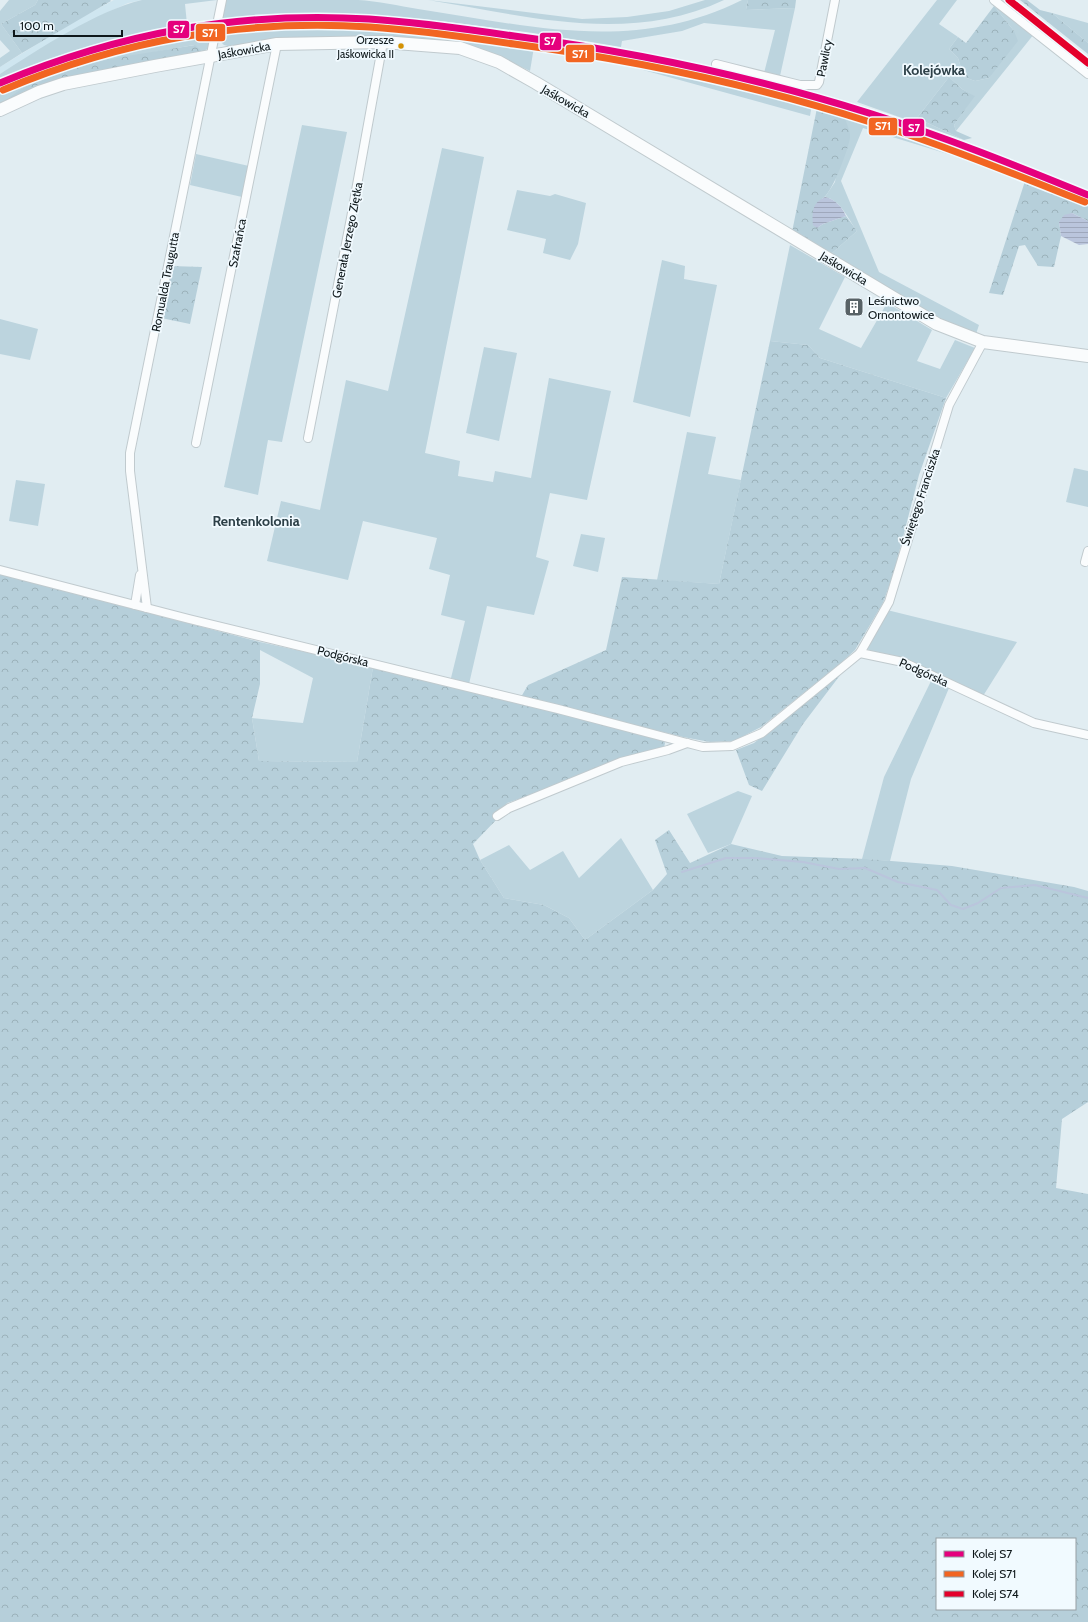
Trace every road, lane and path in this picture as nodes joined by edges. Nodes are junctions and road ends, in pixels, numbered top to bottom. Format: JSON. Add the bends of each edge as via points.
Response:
{"nodes":[{"id":1,"x":222,"y":0,"type":"edge"},
{"id":2,"x":835,"y":0,"type":"edge"},
{"id":3,"x":994,"y":0,"type":"edge"},
{"id":4,"x":383,"y":42,"type":"junction"},
{"id":5,"x":277,"y":44,"type":"junction"},
{"id":6,"x":212,"y":55,"type":"junction"},
{"id":7,"x":716,"y":64,"type":"dead end"},
{"id":8,"x":1088,"y":74,"type":"edge"},
{"id":9,"x":0,"y":110,"type":"edge"},
{"id":10,"x":982,"y":342,"type":"junction"},
{"id":11,"x":1088,"y":356,"type":"edge"},
{"id":12,"x":308,"y":438,"type":"dead end"},
{"id":13,"x":196,"y":443,"type":"dead end"},
{"id":14,"x":1088,"y":551,"type":"edge"},
{"id":15,"x":1085,"y":562,"type":"dead end"},
{"id":16,"x":142,"y":566,"type":"junction"},
{"id":17,"x":0,"y":570,"type":"edge"},
{"id":18,"x":135,"y":605,"type":"junction"},
{"id":19,"x":147,"y":608,"type":"junction"},
{"id":20,"x":860,"y":653,"type":"junction"},
{"id":21,"x":1088,"y":735,"type":"edge"},
{"id":22,"x":687,"y":743,"type":"junction"},
{"id":23,"x":497,"y":816,"type":"dead end"}],
"edges":[{"from":1,"to":6,"type":"street","name":"Romualda Traugutta"},
{"from":2,"to":7,"type":"street","name":"Pawlicy","via":[[817,85],[800,85]]},
{"from":3,"to":8,"type":"street"},
{"from":4,"to":5,"type":"street","name":"Jaśkowicka"},
{"from":4,"to":10,"type":"street","name":"Jaśkowicka","via":[[460,48],[499,62],[640,144],[937,324]]},
{"from":4,"to":12,"type":"street","name":"Generała Jerzego Ziętka"},
{"from":5,"to":6,"type":"street","name":"Jaśkowicka"},
{"from":5,"to":13,"type":"street","name":"Szafrańca"},
{"from":6,"to":9,"type":"street","name":"Jaśkowicka","via":[[64,84]]},
{"from":6,"to":16,"type":"street","name":"Romualda Traugutta","via":[[130,453]]},
{"from":10,"to":11,"type":"street","name":"Jaśkowicka"},
{"from":10,"to":20,"type":"street","name":"Świętego Franciszka","via":[[949,405],[888,602]]},
{"from":14,"to":15,"type":"street"},
{"from":16,"to":18,"type":"street","name":"Romualda Traugutta"},
{"from":16,"to":19,"type":"street","name":"Romualda Traugutta"},
{"from":17,"to":18,"type":"street","name":"Podgórska"},
{"from":18,"to":19,"type":"street","name":"Podgórska"},
{"from":19,"to":22,"type":"street","name":"Podgórska"},
{"from":20,"to":21,"type":"street","name":"Podgórska","via":[[903,662],[1034,723]]},
{"from":20,"to":22,"type":"street","name":"Podgórska","via":[[762,733],[732,746],[703,747]]},
{"from":22,"to":23,"type":"street","via":[[621,762],[514,806]]}]}
